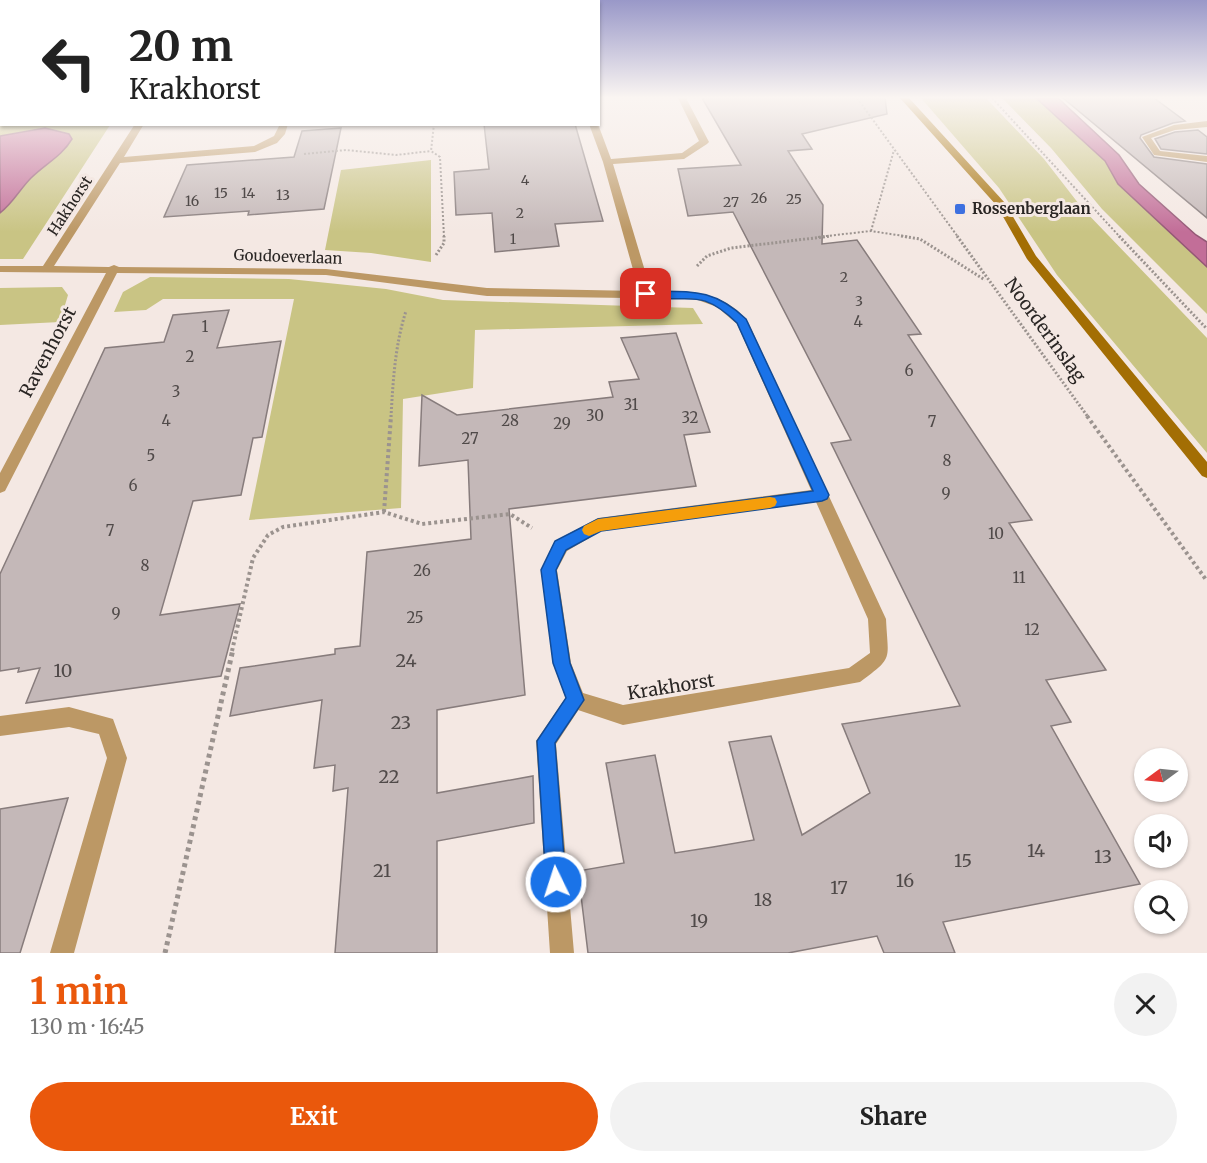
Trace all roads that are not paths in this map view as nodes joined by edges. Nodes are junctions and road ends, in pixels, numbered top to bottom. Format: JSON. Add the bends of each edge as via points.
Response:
{"nodes":[{"id":1,"x":129,"y":142,"type":"edge"},
{"id":2,"x":274,"y":142,"type":"edge"},
{"id":3,"x":600,"y":142,"type":"edge"},
{"id":4,"x":703,"y":142,"type":"edge"},
{"id":5,"x":944,"y":142,"type":"edge"},
{"id":6,"x":1150,"y":142,"type":"edge"},
{"id":7,"x":1207,"y":159,"type":"edge"},
{"id":8,"x":118,"y":160,"type":"junction"},
{"id":9,"x":608,"y":162,"type":"junction"},
{"id":10,"x":114,"y":268,"type":"junction"},
{"id":11,"x":0,"y":269,"type":"edge"},
{"id":12,"x":47,"y":269,"type":"junction"},
{"id":13,"x":646,"y":294,"type":"junction"},
{"id":14,"x":16,"y":453,"type":"junction"},
{"id":15,"x":0,"y":455,"type":"edge"},
{"id":16,"x":1207,"y":472,"type":"edge"},
{"id":17,"x":0,"y":487,"type":"edge"},
{"id":18,"x":822,"y":495,"type":"junction"},
{"id":19,"x":576,"y":700,"type":"junction"},
{"id":20,"x":0,"y":726,"type":"edge"},
{"id":21,"x":62,"y":953,"type":"edge"},
{"id":22,"x":561,"y":953,"type":"edge"}],
"edges":[{"from":1,"to":8,"type":"street","name":"Hakhorst"},
{"from":2,"to":8,"type":"street","via":[[255,149]]},
{"from":3,"to":9,"type":"street"},
{"from":4,"to":9,"type":"street","via":[[684,156]]},
{"from":5,"to":16,"type":"main road","name":"Noorderinslag","via":[[1001,205],[1031,257]]},
{"from":6,"to":7,"type":"street","via":[[1157,153]]},
{"from":8,"to":12,"type":"street","name":"Hakhorst"},
{"from":9,"to":13,"type":"street"},
{"from":10,"to":12,"type":"street","name":"Goudoeverlaan"},
{"from":10,"to":13,"type":"street","name":"Goudoeverlaan","via":[[326,272],[488,292]]},
{"from":10,"to":14,"type":"street","name":"Ravenhorst"},
{"from":11,"to":12,"type":"street","name":"Goudoeverlaan"},
{"from":13,"to":18,"type":"street","name":"Krakhorst","via":[[713,299],[742,322]]},
{"from":14,"to":15,"type":"street"},
{"from":14,"to":17,"type":"street","name":"Ravenhorst"},
{"from":18,"to":19,"type":"street","via":[[598,525],[561,546],[549,570],[562,663]]},
{"from":18,"to":19,"type":"street","name":"Krakhorst","via":[[877,620],[879,657],[853,676],[623,715]]},
{"from":19,"to":22,"type":"street","via":[[546,741]]},
{"from":20,"to":21,"type":"street","via":[[69,717],[106,726],[117,758]]}]}
